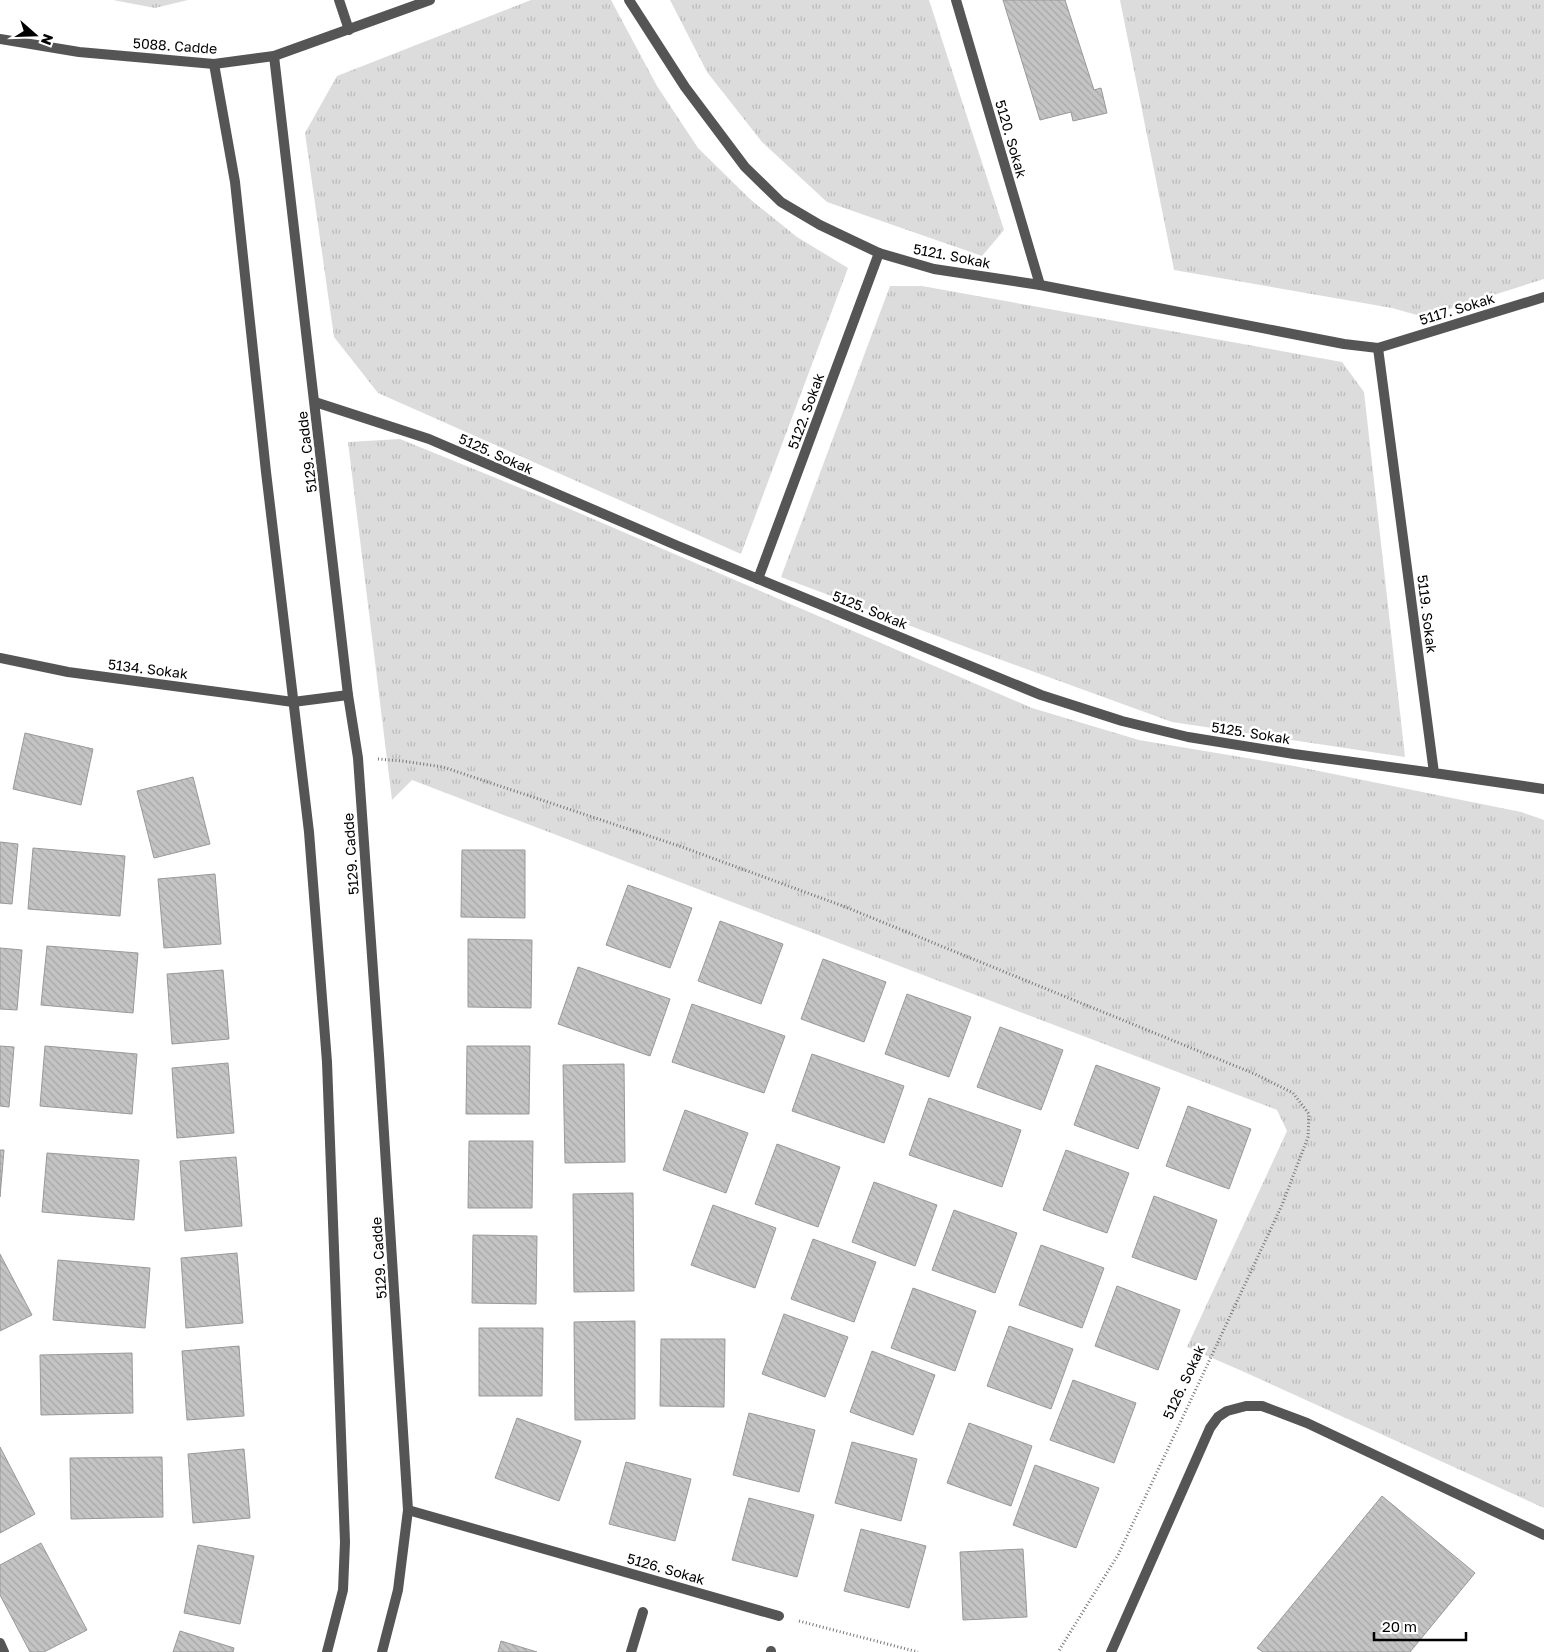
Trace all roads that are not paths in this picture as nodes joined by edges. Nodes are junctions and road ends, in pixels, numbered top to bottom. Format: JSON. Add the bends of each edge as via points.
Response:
{"nodes":[{"id":1,"x":339,"y":0,"type":"edge"},
{"id":2,"x":430,"y":0,"type":"edge"},
{"id":3,"x":629,"y":0,"type":"edge"},
{"id":4,"x":956,"y":0,"type":"edge"},
{"id":5,"x":349,"y":30,"type":"junction"},
{"id":6,"x":0,"y":39,"type":"edge"},
{"id":7,"x":274,"y":56,"type":"junction"},
{"id":8,"x":214,"y":64,"type":"junction"},
{"id":9,"x":879,"y":253,"type":"junction"},
{"id":10,"x":1040,"y":285,"type":"junction"},
{"id":11,"x":1544,"y":297,"type":"edge"},
{"id":12,"x":1378,"y":348,"type":"junction"},
{"id":13,"x":315,"y":402,"type":"junction"},
{"id":14,"x":758,"y":579,"type":"junction"},
{"id":15,"x":0,"y":658,"type":"edge"},
{"id":16,"x":348,"y":695,"type":"junction"},
{"id":17,"x":293,"y":702,"type":"junction"},
{"id":18,"x":1434,"y":773,"type":"junction"},
{"id":19,"x":1544,"y":789,"type":"edge"},
{"id":20,"x":408,"y":1510,"type":"junction"},
{"id":21,"x":1544,"y":1535,"type":"edge"},
{"id":22,"x":643,"y":1612,"type":"dead end"},
{"id":23,"x":779,"y":1616,"type":"road end"},
{"id":24,"x":0,"y":1643,"type":"edge"},
{"id":25,"x":4,"y":1652,"type":"edge"},
{"id":26,"x":327,"y":1652,"type":"edge"},
{"id":27,"x":382,"y":1652,"type":"edge"},
{"id":28,"x":632,"y":1652,"type":"edge"},
{"id":29,"x":1111,"y":1652,"type":"edge"}],
"edges":[{"from":1,"to":5,"type":"street"},
{"from":2,"to":5,"type":"street","name":"5088. Cadde"},
{"from":3,"to":9,"type":"street","name":"5121. Sokak","via":[[685,87],[745,167],[781,202]]},
{"from":4,"to":10,"type":"street","name":"5120. Sokak"},
{"from":5,"to":7,"type":"street","name":"5088. Cadde"},
{"from":6,"to":8,"type":"street","name":"5088. Cadde","via":[[79,52]]},
{"from":7,"to":8,"type":"street","name":"5088. Cadde"},
{"from":7,"to":13,"type":"street","name":"5129. Cadde"},
{"from":8,"to":17,"type":"street","via":[[235,182]]},
{"from":9,"to":10,"type":"street","name":"5121. Sokak","via":[[934,269]]},
{"from":9,"to":14,"type":"street","name":"5122. Sokak"},
{"from":10,"to":12,"type":"street","name":"5121. Sokak"},
{"from":11,"to":12,"type":"street","name":"5117. Sokak"},
{"from":12,"to":18,"type":"street","name":"5119. Sokak"},
{"from":13,"to":14,"type":"street","name":"5125. Sokak","via":[[429,439]]},
{"from":13,"to":16,"type":"street","name":"5129. Cadde"},
{"from":14,"to":18,"type":"street","name":"5125. Sokak","via":[[1042,695],[1122,721],[1188,737]]},
{"from":15,"to":17,"type":"street","name":"5134. Sokak","via":[[68,672]]},
{"from":16,"to":17,"type":"street","name":"5134. Sokak"},
{"from":16,"to":20,"type":"street","name":"5129. Cadde","via":[[358,758]]},
{"from":17,"to":26,"type":"street","via":[[309,832],[326,1062],[345,1542],[343,1590]]},
{"from":18,"to":19,"type":"street"},
{"from":20,"to":23,"type":"street","name":"5126. Sokak"},
{"from":20,"to":27,"type":"street","name":"5129. Cadde","via":[[398,1590]]},
{"from":21,"to":29,"type":"street","via":[[1299,1420],[1262,1406],[1246,1406],[1218,1417],[1210,1428]]},
{"from":22,"to":28,"type":"street"},
{"from":24,"to":25,"type":"street"}]}
